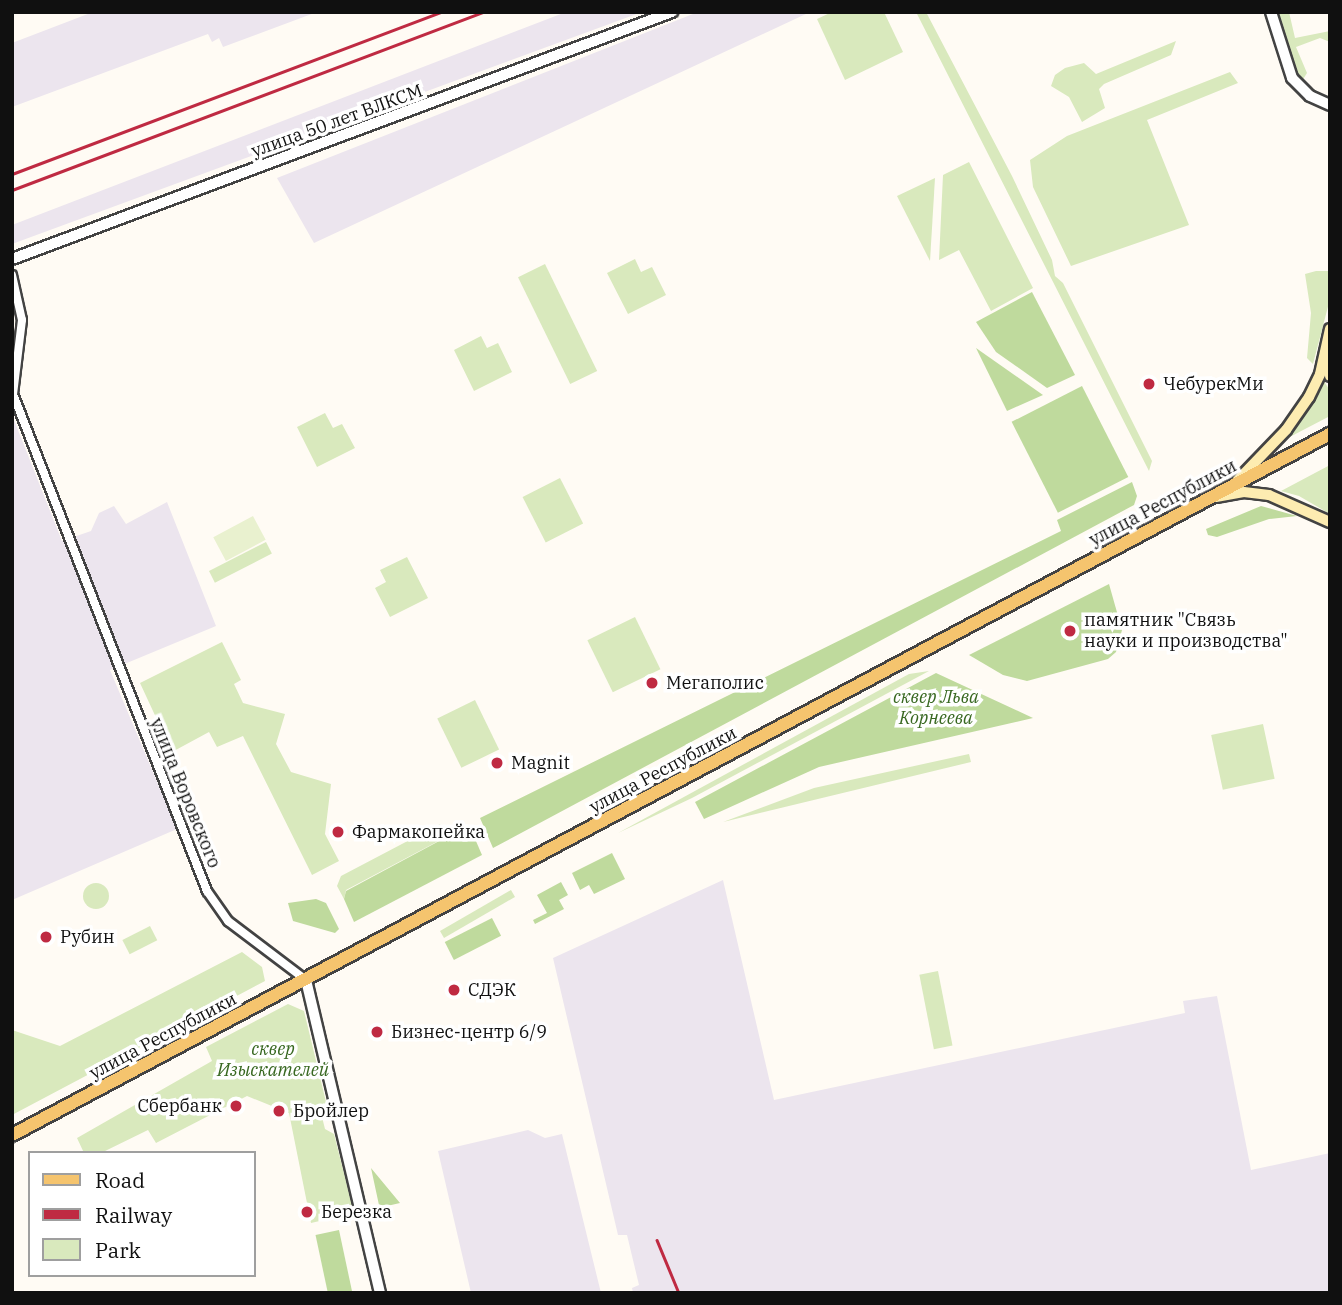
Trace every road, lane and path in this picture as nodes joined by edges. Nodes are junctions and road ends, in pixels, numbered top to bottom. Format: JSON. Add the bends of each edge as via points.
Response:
{"nodes":[{"id":1,"x":672,"y":12,"type":"edge"},
{"id":2,"x":1271,"y":12,"type":"edge"},
{"id":3,"x":1330,"y":105,"type":"edge"},
{"id":4,"x":12,"y":259,"type":"edge"},
{"id":5,"x":12,"y":275,"type":"edge"},
{"id":6,"x":1330,"y":329,"type":"edge"},
{"id":7,"x":1330,"y":359,"type":"edge"},
{"id":8,"x":1330,"y":376,"type":"edge"},
{"id":9,"x":1330,"y":435,"type":"edge"},
{"id":10,"x":1234,"y":484,"type":"junction"},
{"id":11,"x":1209,"y":498,"type":"junction"},
{"id":12,"x":1330,"y":522,"type":"edge"},
{"id":13,"x":306,"y":980,"type":"junction"},
{"id":14,"x":12,"y":1135,"type":"edge"},
{"id":15,"x":380,"y":1293,"type":"edge"}],
"edges":[{"from":1,"to":4,"type":"street","name":"улица 50 лет ВЛКСМ"},
{"from":2,"to":3,"type":"street","via":[[1292,78],[1310,96]]},
{"from":5,"to":13,"type":"street","name":"улица Воровского","via":[[22,320],[13,394],[207,891],[228,921]]},
{"from":6,"to":10,"type":"main road","via":[[1320,374],[1309,397],[1286,430]]},
{"from":7,"to":8,"type":"main road"},
{"from":9,"to":10,"type":"main road","name":"улица Республики"},
{"from":10,"to":11,"type":"main road","name":"улица Республики"},
{"from":11,"to":12,"type":"main road","via":[[1244,492],[1269,495]]},
{"from":11,"to":13,"type":"main road","name":"улица Республики"},
{"from":13,"to":14,"type":"main road","name":"улица Республики"},
{"from":13,"to":15,"type":"street"}]}
